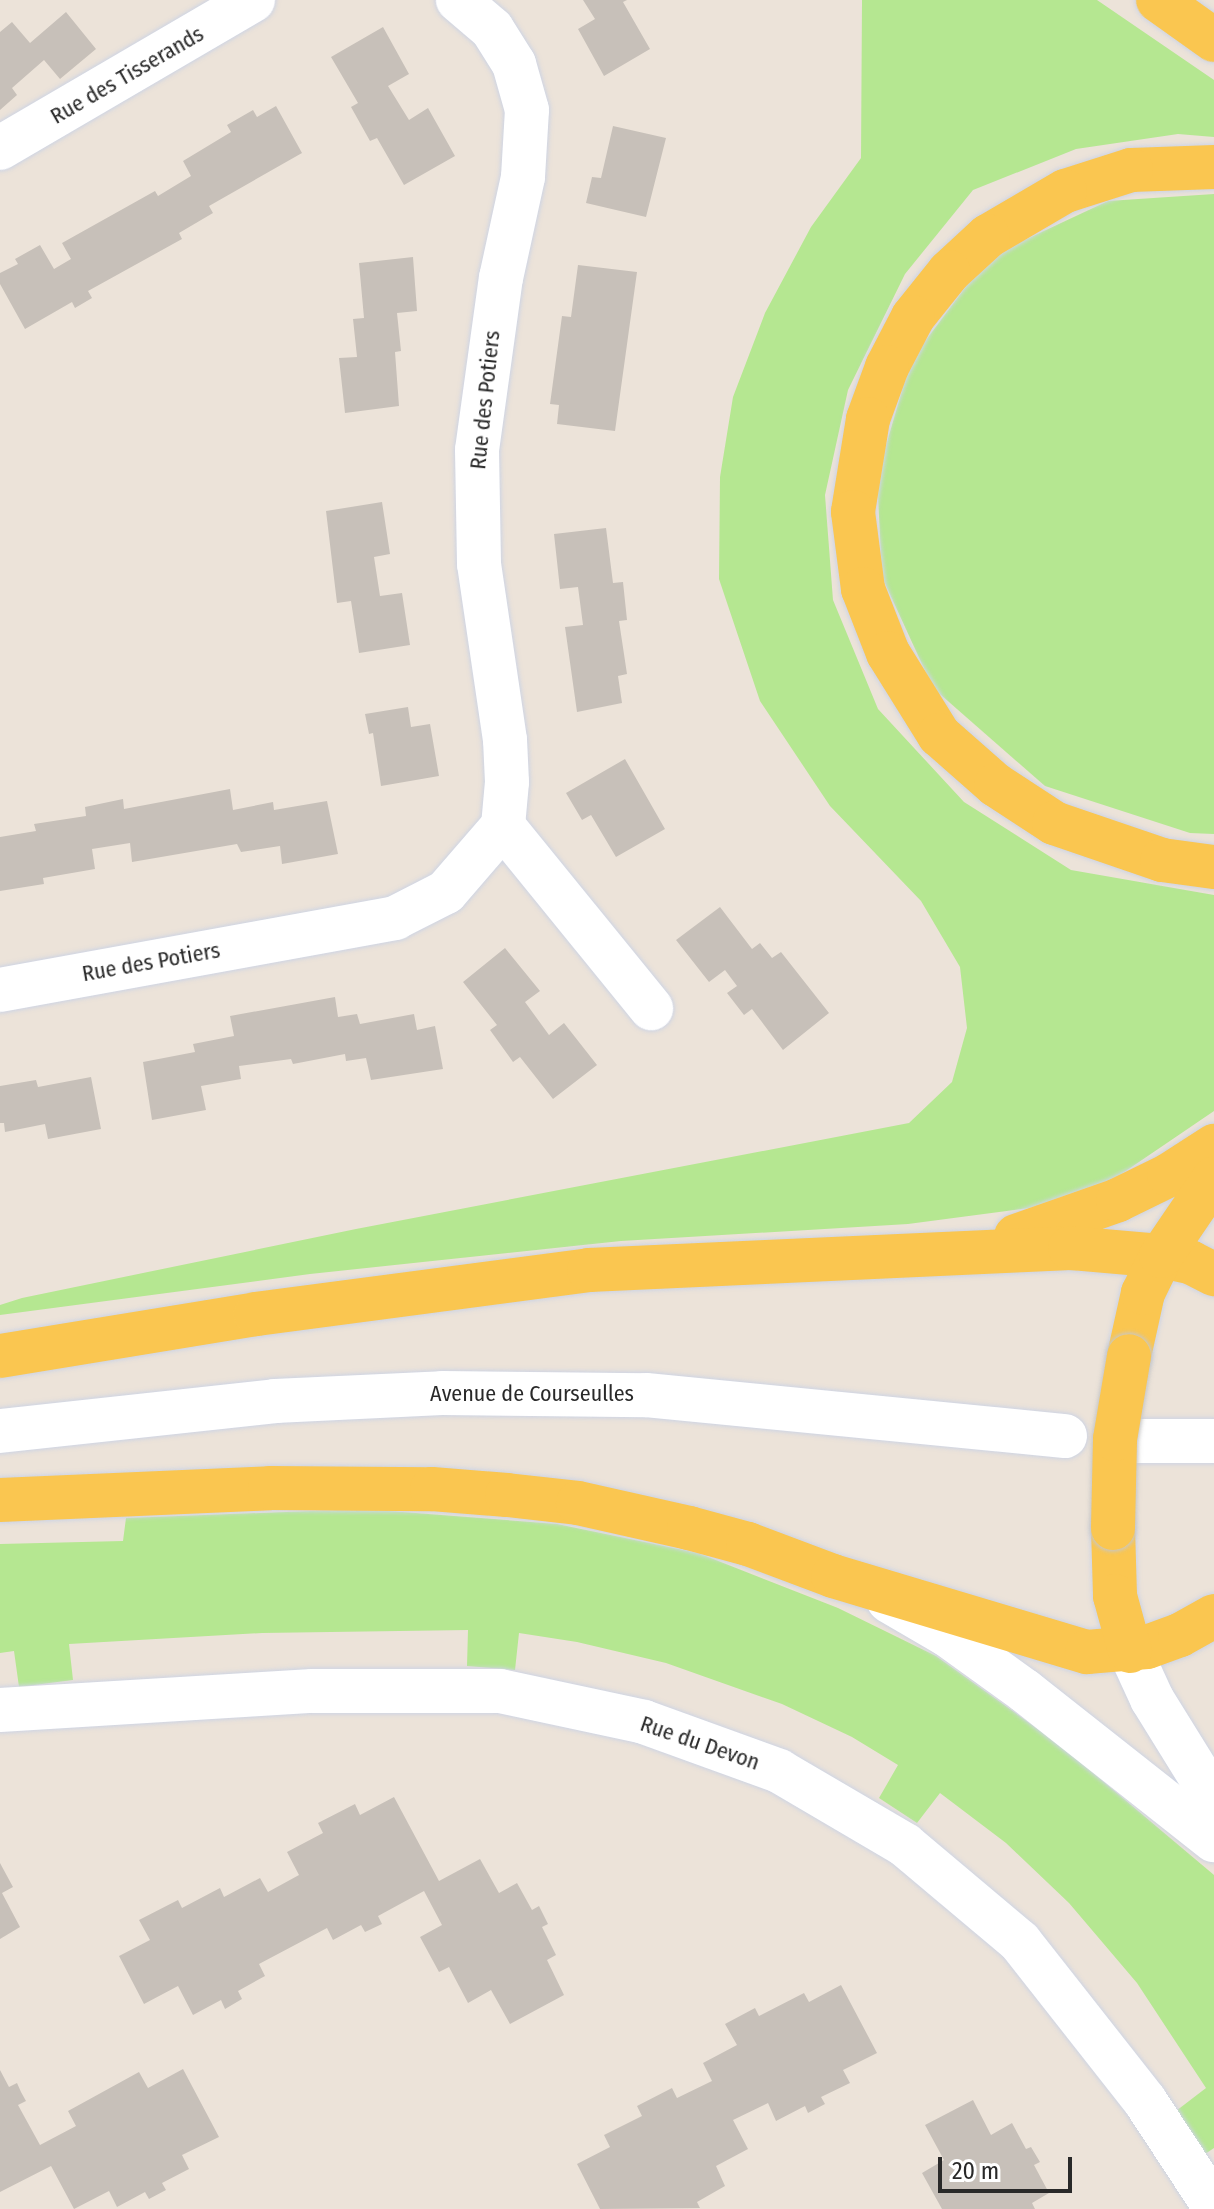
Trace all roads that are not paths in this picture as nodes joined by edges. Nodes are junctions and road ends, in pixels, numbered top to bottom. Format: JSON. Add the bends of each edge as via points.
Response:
{"nodes":[{"id":1,"x":253,"y":0,"type":"edge"},
{"id":2,"x":458,"y":0,"type":"edge"},
{"id":3,"x":1158,"y":0,"type":"edge"},
{"id":4,"x":1214,"y":40,"type":"edge"},
{"id":5,"x":0,"y":148,"type":"edge"},
{"id":6,"x":1214,"y":167,"type":"edge"},
{"id":7,"x":503,"y":826,"type":"junction"},
{"id":8,"x":1214,"y":867,"type":"edge"},
{"id":9,"x":0,"y":990,"type":"edge"},
{"id":10,"x":651,"y":1008,"type":"dead end"},
{"id":11,"x":1214,"y":1146,"type":"edge"},
{"id":12,"x":1214,"y":1178,"type":"edge"},
{"id":13,"x":964,"y":1253,"type":"junction"},
{"id":14,"x":1161,"y":1256,"type":"junction"},
{"id":15,"x":1214,"y":1274,"type":"edge"},
{"id":16,"x":0,"y":1356,"type":"edge"},
{"id":17,"x":0,"y":1431,"type":"edge"},
{"id":18,"x":1065,"y":1436,"type":"dead end"},
{"id":19,"x":1132,"y":1441,"type":"dead end"},
{"id":20,"x":1214,"y":1441,"type":"edge"},
{"id":21,"x":0,"y":1500,"type":"edge"},
{"id":22,"x":833,"y":1576,"type":"junction"},
{"id":23,"x":1214,"y":1616,"type":"edge"},
{"id":24,"x":1130,"y":1651,"type":"junction"},
{"id":25,"x":0,"y":1710,"type":"edge"},
{"id":26,"x":1214,"y":1799,"type":"edge"},
{"id":27,"x":1214,"y":1840,"type":"edge"},
{"id":28,"x":1214,"y":2206,"type":"edge"}],
"edges":[{"from":1,"to":5,"type":"street","name":"Rue des Tisserands"},
{"from":2,"to":7,"type":"street","name":"Rue des Potiers","via":[[492,29],[514,64],[527,110],[523,177],[498,292],[477,450],[479,564],[505,740]]},
{"from":3,"to":4,"type":"main road"},
{"from":6,"to":8,"type":"main road","via":[[1131,170],[1065,191],[988,236],[949,272],[913,317],[887,367],[868,419],[853,512],[863,589],[888,653],[939,735],[996,785],[1054,823],[1162,860]]},
{"from":7,"to":9,"type":"street","name":"Rue des Potiers","via":[[446,892],[395,918]]},
{"from":7,"to":10,"type":"street"},
{"from":11,"to":13,"type":"main road","via":[[1118,1200]]},
{"from":12,"to":14,"type":"main road"},
{"from":13,"to":14,"type":"main road","via":[[1070,1248]]},
{"from":13,"to":16,"type":"main road","via":[[589,1270],[256,1314]]},
{"from":14,"to":15,"type":"main road"},
{"from":14,"to":24,"type":"main road","bridge":true,"via":[[1143,1293],[1115,1439],[1115,1596]]},
{"from":17,"to":18,"type":"street","name":"Avenue de Courseulles","via":[[275,1401],[442,1393],[646,1395]]},
{"from":19,"to":20,"type":"street"},
{"from":21,"to":22,"type":"main road","via":[[270,1488],[507,1495],[663,1521],[748,1544]]},
{"from":22,"to":24,"type":"main road","via":[[1087,1652]]},
{"from":22,"to":27,"type":"street","via":[[946,1634]]},
{"from":23,"to":24,"type":"main road","via":[[1180,1635]]},
{"from":24,"to":26,"type":"street","via":[[1152,1699]]},
{"from":25,"to":28,"type":"street","name":"Rue du Devon","via":[[312,1691],[500,1691],[644,1722],[779,1771],[905,1845],[1020,1942],[1145,2101]]}]}
